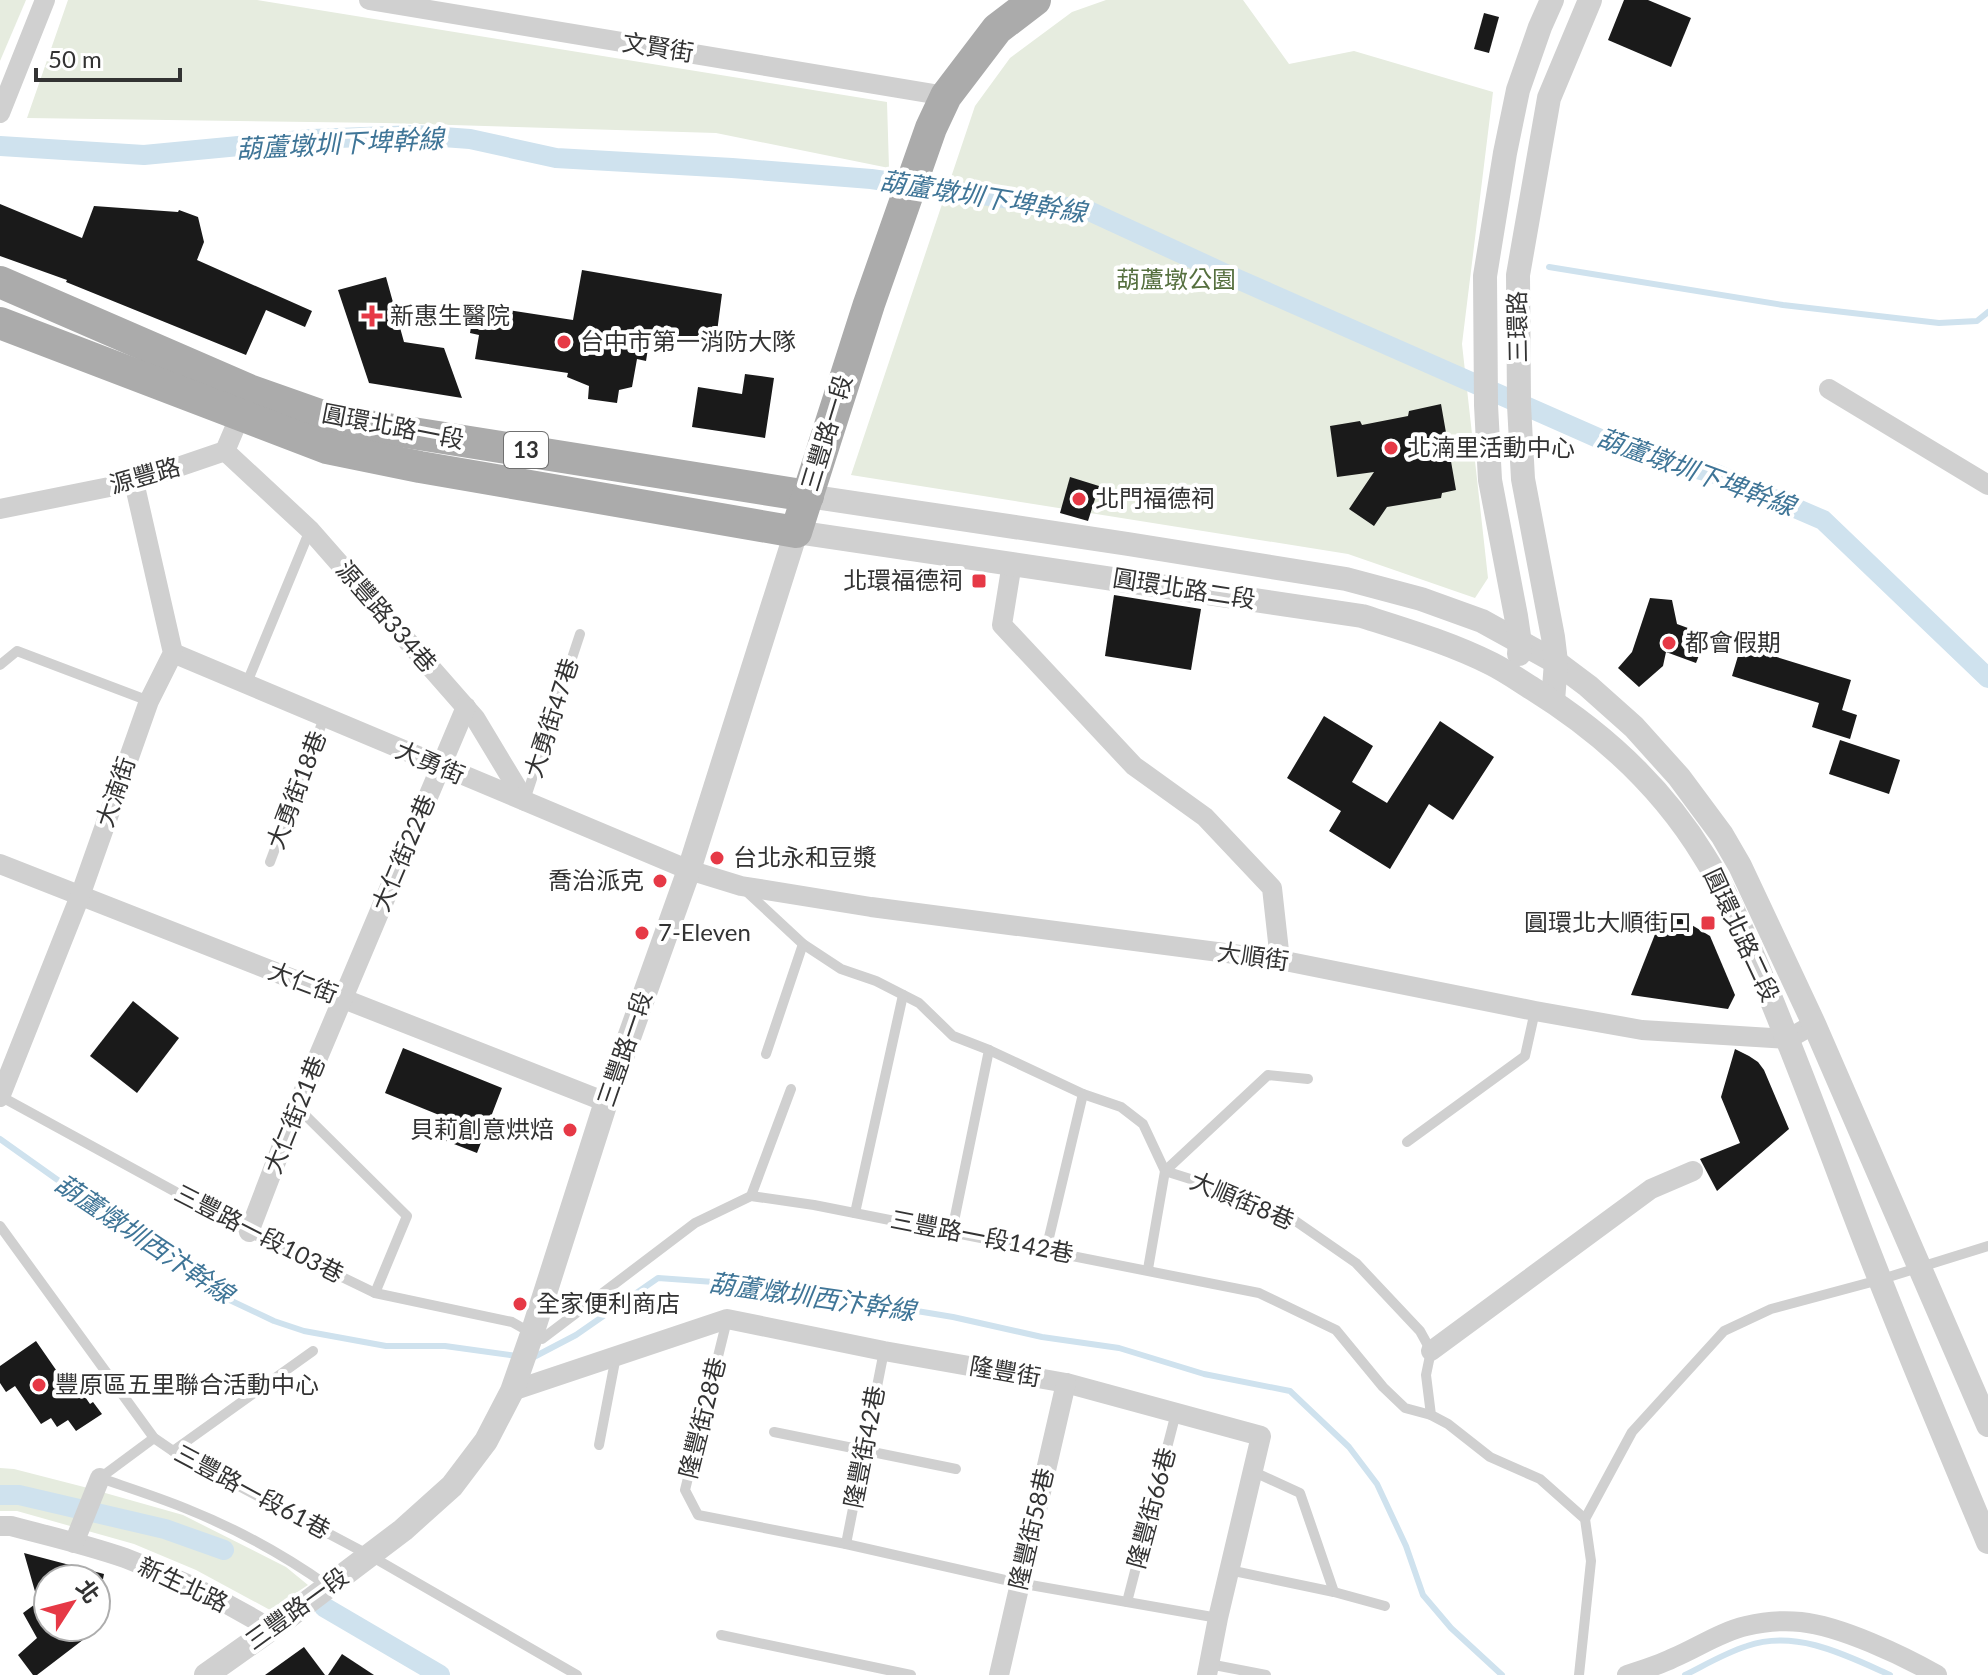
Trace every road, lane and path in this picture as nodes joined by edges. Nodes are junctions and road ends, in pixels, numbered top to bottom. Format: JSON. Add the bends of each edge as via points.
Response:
{"nodes":[{"id":1,"x":45,"y":0,"type":"edge"},
{"id":2,"x":369,"y":0,"type":"edge"},
{"id":3,"x":1035,"y":0,"type":"edge"},
{"id":4,"x":1552,"y":0,"type":"edge"},
{"id":5,"x":1590,"y":0,"type":"edge"},
{"id":6,"x":1518,"y":90,"type":"junction"},
{"id":7,"x":946,"y":96,"type":"junction"},
{"id":8,"x":1549,"y":98,"type":"junction"},
{"id":9,"x":0,"y":113,"type":"edge"},
{"id":10,"x":0,"y":282,"type":"edge"},
{"id":11,"x":0,"y":323,"type":"edge"},
{"id":12,"x":1829,"y":389,"type":"dead end"},
{"id":13,"x":245,"y":404,"type":"junction"},
{"id":14,"x":225,"y":451,"type":"junction"},
{"id":15,"x":134,"y":482,"type":"junction"},
{"id":16,"x":1988,"y":485,"type":"edge"},
{"id":17,"x":808,"y":496,"type":"junction"},
{"id":18,"x":0,"y":509,"type":"edge"},
{"id":19,"x":310,"y":530,"type":"junction"},
{"id":20,"x":796,"y":532,"type":"junction"},
{"id":21,"x":1012,"y":563,"type":"junction"},
{"id":22,"x":580,"y":634,"type":"dead end"},
{"id":23,"x":1520,"y":643,"type":"junction"},
{"id":24,"x":173,"y":653,"type":"junction"},
{"id":25,"x":1556,"y":662,"type":"junction"},
{"id":26,"x":0,"y":665,"type":"edge"},
{"id":27,"x":1516,"y":679,"type":"junction"},
{"id":28,"x":246,"y":685,"type":"junction"},
{"id":29,"x":149,"y":701,"type":"junction"},
{"id":30,"x":1553,"y":701,"type":"junction"},
{"id":31,"x":466,"y":707,"type":"junction"},
{"id":32,"x":324,"y":718,"type":"junction"},
{"id":33,"x":440,"y":767,"type":"junction"},
{"id":34,"x":525,"y":801,"type":"junction"},
{"id":35,"x":270,"y":862,"type":"dead end"},
{"id":36,"x":0,"y":864,"type":"edge"},
{"id":37,"x":689,"y":870,"type":"junction"},
{"id":38,"x":741,"y":886,"type":"junction"},
{"id":39,"x":80,"y":896,"type":"junction"},
{"id":40,"x":803,"y":944,"type":"junction"},
{"id":41,"x":1280,"y":960,"type":"junction"},
{"id":42,"x":903,"y":995,"type":"junction"},
{"id":43,"x":343,"y":999,"type":"junction"},
{"id":44,"x":1535,"y":1011,"type":"junction"},
{"id":45,"x":1814,"y":1024,"type":"junction"},
{"id":46,"x":1788,"y":1039,"type":"junction"},
{"id":47,"x":989,"y":1050,"type":"junction"},
{"id":48,"x":766,"y":1054,"type":"dead end"},
{"id":49,"x":1308,"y":1079,"type":"dead end"},
{"id":50,"x":791,"y":1089,"type":"dead end"},
{"id":51,"x":1083,"y":1094,"type":"junction"},
{"id":52,"x":0,"y":1096,"type":"edge"},
{"id":53,"x":606,"y":1102,"type":"junction"},
{"id":54,"x":297,"y":1107,"type":"junction"},
{"id":55,"x":1407,"y":1142,"type":"dead end"},
{"id":56,"x":1165,"y":1171,"type":"junction"},
{"id":57,"x":1693,"y":1171,"type":"dead end"},
{"id":58,"x":751,"y":1196,"type":"junction"},
{"id":59,"x":855,"y":1213,"type":"junction"},
{"id":60,"x":0,"y":1226,"type":"edge"},
{"id":61,"x":952,"y":1231,"type":"junction"},
{"id":62,"x":249,"y":1232,"type":"junction"},
{"id":63,"x":1988,"y":1246,"type":"edge"},
{"id":64,"x":1046,"y":1250,"type":"junction"},
{"id":65,"x":1919,"y":1267,"type":"junction"},
{"id":66,"x":1148,"y":1269,"type":"junction"},
{"id":67,"x":1879,"y":1280,"type":"junction"},
{"id":68,"x":375,"y":1293,"type":"junction"},
{"id":69,"x":727,"y":1319,"type":"junction"},
{"id":70,"x":532,"y":1334,"type":"junction"},
{"id":71,"x":313,"y":1351,"type":"dead end"},
{"id":72,"x":884,"y":1351,"type":"junction"},
{"id":73,"x":1431,"y":1351,"type":"junction"},
{"id":74,"x":616,"y":1356,"type":"junction"},
{"id":75,"x":1066,"y":1383,"type":"junction"},
{"id":76,"x":512,"y":1391,"type":"junction"},
{"id":77,"x":1176,"y":1413,"type":"junction"},
{"id":78,"x":1431,"y":1415,"type":"junction"},
{"id":79,"x":1988,"y":1425,"type":"edge"},
{"id":80,"x":774,"y":1432,"type":"dead end"},
{"id":81,"x":154,"y":1438,"type":"junction"},
{"id":82,"x":599,"y":1445,"type":"dead end"},
{"id":83,"x":865,"y":1450,"type":"junction"},
{"id":84,"x":173,"y":1451,"type":"junction"},
{"id":85,"x":956,"y":1469,"type":"dead end"},
{"id":86,"x":1252,"y":1471,"type":"junction"},
{"id":87,"x":98,"y":1481,"type":"junction"},
{"id":88,"x":1585,"y":1519,"type":"junction"},
{"id":89,"x":0,"y":1526,"type":"edge"},
{"id":90,"x":76,"y":1538,"type":"junction"},
{"id":91,"x":1988,"y":1542,"type":"edge"},
{"id":92,"x":846,"y":1544,"type":"junction"},
{"id":93,"x":369,"y":1555,"type":"junction"},
{"id":94,"x":1229,"y":1570,"type":"junction"},
{"id":95,"x":1019,"y":1583,"type":"junction"},
{"id":96,"x":329,"y":1587,"type":"junction"},
{"id":97,"x":1334,"y":1592,"type":"junction"},
{"id":98,"x":1127,"y":1602,"type":"junction"},
{"id":99,"x":1385,"y":1606,"type":"dead end"},
{"id":100,"x":1218,"y":1618,"type":"junction"},
{"id":101,"x":271,"y":1629,"type":"junction"},
{"id":102,"x":721,"y":1635,"type":"dead end"},
{"id":103,"x":1208,"y":1669,"type":"edge"},
{"id":104,"x":206,"y":1675,"type":"edge"},
{"id":105,"x":577,"y":1675,"type":"edge"},
{"id":106,"x":911,"y":1675,"type":"edge"},
{"id":107,"x":999,"y":1675,"type":"edge"},
{"id":108,"x":1266,"y":1675,"type":"edge"},
{"id":109,"x":1579,"y":1675,"type":"edge"},
{"id":110,"x":1627,"y":1675,"type":"edge"},
{"id":111,"x":1937,"y":1675,"type":"edge"}],
"edges":[{"from":1,"to":9,"type":"street"},
{"from":2,"to":7,"type":"street","name":"文賢街"},
{"from":3,"to":7,"type":"main road","via":[[997,29]]},
{"from":4,"to":6,"type":"street","name":"三環路"},
{"from":5,"to":8,"type":"street","name":"三環路"},
{"from":6,"to":8,"type":"street"},
{"from":6,"to":23,"type":"street","name":"三環路","via":[[1485,276],[1490,480]]},
{"from":7,"to":17,"type":"main road","name":"三豐路一段","via":[[869,304]]},
{"from":8,"to":25,"type":"street","name":"三環路","via":[[1518,275],[1519,405],[1523,479]]},
{"from":10,"to":13,"type":"main road","name":"圓環北路一段","number":"13"},
{"from":11,"to":13,"type":"main road","name":"圓環北路一段","number":"13"},
{"from":12,"to":16,"type":"street"},
{"from":13,"to":14,"type":"street"},
{"from":13,"to":17,"type":"main road","name":"圓環北路一段","number":"13"},
{"from":13,"to":20,"type":"main road","name":"圓環北路一段","number":"13","via":[[327,448]]},
{"from":14,"to":15,"type":"street","name":"源豐路"},
{"from":14,"to":19,"type":"street","name":"源豐路334巷"},
{"from":15,"to":18,"type":"street","name":"源豐路"},
{"from":15,"to":24,"type":"street"},
{"from":17,"to":20,"type":"main road","name":"三豐路一段"},
{"from":17,"to":23,"type":"street","name":"圓環北路二段","via":[[1346,579],[1482,621]]},
{"from":19,"to":28,"type":"lane"},
{"from":19,"to":31,"type":"street","name":"源豐路334巷"},
{"from":20,"to":21,"type":"street","name":"圓環北路二段"},
{"from":20,"to":37,"type":"street","name":"三豐路一段"},
{"from":21,"to":27,"type":"street","name":"圓環北路二段","via":[[1362,616],[1431,637]]},
{"from":21,"to":41,"type":"street","via":[[1002,625],[1134,766],[1205,817],[1272,888]]},
{"from":22,"to":34,"type":"lane","name":"大勇街47巷"},
{"from":23,"to":25,"type":"street","name":"圓環北路二段"},
{"from":23,"to":27,"type":"street","name":"三環路"},
{"from":24,"to":28,"type":"street","name":"大勇街"},
{"from":24,"to":29,"type":"street","name":"大湳街"},
{"from":25,"to":30,"type":"street","name":"三環路"},
{"from":25,"to":45,"type":"street","name":"圓環北路二段","via":[[1634,727],[1701,805],[1740,866]]},
{"from":26,"to":29,"type":"lane","via":[[17,651]]},
{"from":27,"to":30,"type":"street","name":"圓環北路二段"},
{"from":28,"to":32,"type":"street","name":"大勇街"},
{"from":29,"to":39,"type":"street","name":"大湳街"},
{"from":30,"to":46,"type":"street","name":"圓環北路二段","via":[[1632,765],[1682,822],[1730,903]]},
{"from":31,"to":33,"type":"street","name":"大仁街22巷"},
{"from":31,"to":34,"type":"street","name":"源豐路334巷"},
{"from":32,"to":33,"type":"street","name":"大勇街"},
{"from":32,"to":35,"type":"lane","name":"大勇街18巷"},
{"from":33,"to":34,"type":"street","name":"大勇街"},
{"from":33,"to":43,"type":"street","name":"大仁街22巷"},
{"from":34,"to":37,"type":"street","name":"大勇街"},
{"from":36,"to":39,"type":"street","name":"大仁街"},
{"from":37,"to":38,"type":"street","name":"大順街"},
{"from":37,"to":53,"type":"street","name":"三豐路一段"},
{"from":38,"to":40,"type":"lane","name":"大順街8巷"},
{"from":38,"to":41,"type":"street","name":"大順街"},
{"from":39,"to":43,"type":"street","name":"大仁街"},
{"from":39,"to":52,"type":"street","name":"大湳街"},
{"from":40,"to":42,"type":"lane","name":"大順街8巷","via":[[841,969]]},
{"from":40,"to":48,"type":"lane"},
{"from":41,"to":44,"type":"street","name":"大順街"},
{"from":42,"to":47,"type":"lane","name":"大順街8巷","via":[[953,1036]]},
{"from":42,"to":59,"type":"lane"},
{"from":43,"to":53,"type":"street","name":"大仁街"},
{"from":43,"to":54,"type":"street","name":"大仁街21巷"},
{"from":44,"to":46,"type":"street","name":"大順街","via":[[1642,1030]]},
{"from":44,"to":55,"type":"lane","via":[[1525,1056]]},
{"from":45,"to":46,"type":"street"},
{"from":45,"to":65,"type":"street","name":"圓環北路二段"},
{"from":46,"to":67,"type":"street","name":"圓環北路二段"},
{"from":47,"to":51,"type":"lane","name":"大順街8巷"},
{"from":47,"to":61,"type":"lane"},
{"from":49,"to":56,"type":"lane","via":[[1268,1075]]},
{"from":50,"to":58,"type":"lane"},
{"from":51,"to":56,"type":"lane","name":"大順街8巷","via":[[1121,1107],[1143,1124]]},
{"from":51,"to":64,"type":"lane"},
{"from":52,"to":62,"type":"lane","name":"三豐路一段103巷"},
{"from":53,"to":70,"type":"street","name":"三豐路一段"},
{"from":54,"to":62,"type":"street","name":"大仁街21巷"},
{"from":54,"to":68,"type":"lane","via":[[407,1216]]},
{"from":56,"to":66,"type":"lane"},
{"from":56,"to":73,"type":"lane","name":"大順街8巷","via":[[1238,1194],[1294,1220],[1356,1263],[1420,1331]]},
{"from":57,"to":73,"type":"street","via":[[1651,1189]]},
{"from":58,"to":59,"type":"lane","name":"三豐路一段142巷"},
{"from":58,"to":70,"type":"lane","via":[[695,1223],[542,1339]]},
{"from":59,"to":61,"type":"lane","name":"三豐路一段142巷"},
{"from":60,"to":81,"type":"lane","name":"三豐路一段61巷"},
{"from":61,"to":64,"type":"lane","name":"三豐路一段142巷"},
{"from":62,"to":68,"type":"lane","name":"三豐路一段103巷"},
{"from":63,"to":65,"type":"lane"},
{"from":64,"to":66,"type":"lane","name":"三豐路一段142巷"},
{"from":65,"to":67,"type":"lane"},
{"from":65,"to":79,"type":"street","name":"圓環北路二段"},
{"from":66,"to":78,"type":"lane","name":"三豐路一段142巷","via":[[1259,1293],[1336,1330],[1405,1408]]},
{"from":67,"to":88,"type":"lane","via":[[1771,1309],[1724,1331],[1632,1432]]},
{"from":67,"to":91,"type":"street","name":"圓環北路二段"},
{"from":68,"to":70,"type":"lane","name":"三豐路一段103巷","via":[[512,1322]]},
{"from":69,"to":72,"type":"street","name":"隆豐街"},
{"from":69,"to":74,"type":"street","name":"隆豐街"},
{"from":69,"to":92,"type":"lane","name":"隆豐街28巷","via":[[685,1490],[698,1515]]},
{"from":70,"to":76,"type":"street","name":"三豐路一段"},
{"from":71,"to":84,"type":"lane"},
{"from":72,"to":75,"type":"street","name":"隆豐街"},
{"from":72,"to":83,"type":"lane","name":"隆豐街42巷"},
{"from":73,"to":78,"type":"lane","via":[[1426,1375]]},
{"from":74,"to":76,"type":"street","name":"隆豐街"},
{"from":74,"to":82,"type":"lane"},
{"from":75,"to":77,"type":"street","name":"隆豐街"},
{"from":75,"to":95,"type":"street","name":"隆豐街58巷"},
{"from":76,"to":93,"type":"street","name":"三豐路一段","via":[[486,1441],[452,1486]]},
{"from":77,"to":86,"type":"street","name":"隆豐街","via":[[1261,1436]]},
{"from":77,"to":98,"type":"lane","name":"隆豐街66巷"},
{"from":78,"to":88,"type":"lane","via":[[1490,1457],[1540,1479]]},
{"from":80,"to":83,"type":"lane"},
{"from":81,"to":84,"type":"lane","name":"三豐路一段61巷"},
{"from":81,"to":87,"type":"lane"},
{"from":83,"to":85,"type":"lane"},
{"from":83,"to":92,"type":"lane","name":"隆豐街42巷"},
{"from":84,"to":93,"type":"lane","name":"三豐路一段61巷"},
{"from":86,"to":94,"type":"street","name":"隆豐街"},
{"from":86,"to":97,"type":"lane","via":[[1300,1493]]},
{"from":87,"to":90,"type":"street"},
{"from":87,"to":96,"type":"lane","via":[[226,1526]]},
{"from":88,"to":109,"type":"lane","via":[[1591,1561]]},
{"from":89,"to":90,"type":"street","name":"新生北路"},
{"from":90,"to":101,"type":"street","name":"新生北路","via":[[175,1579]]},
{"from":92,"to":95,"type":"lane"},
{"from":93,"to":96,"type":"street","name":"三豐路一段"},
{"from":93,"to":105,"type":"lane","name":"三豐路一段61巷"},
{"from":94,"to":97,"type":"lane"},
{"from":94,"to":100,"type":"street","name":"隆豐街"},
{"from":95,"to":98,"type":"lane"},
{"from":95,"to":107,"type":"street","name":"隆豐街58巷"},
{"from":96,"to":101,"type":"street","name":"三豐路一段"},
{"from":97,"to":99,"type":"lane"},
{"from":98,"to":100,"type":"lane"},
{"from":100,"to":103,"type":"street","name":"隆豐街"},
{"from":101,"to":104,"type":"street","name":"三豐路一段"},
{"from":102,"to":106,"type":"lane"},
{"from":103,"to":108,"type":"lane"},
{"from":110,"to":111,"type":"street","via":[[1744,1626],[1774,1621],[1847,1634]]}]}
